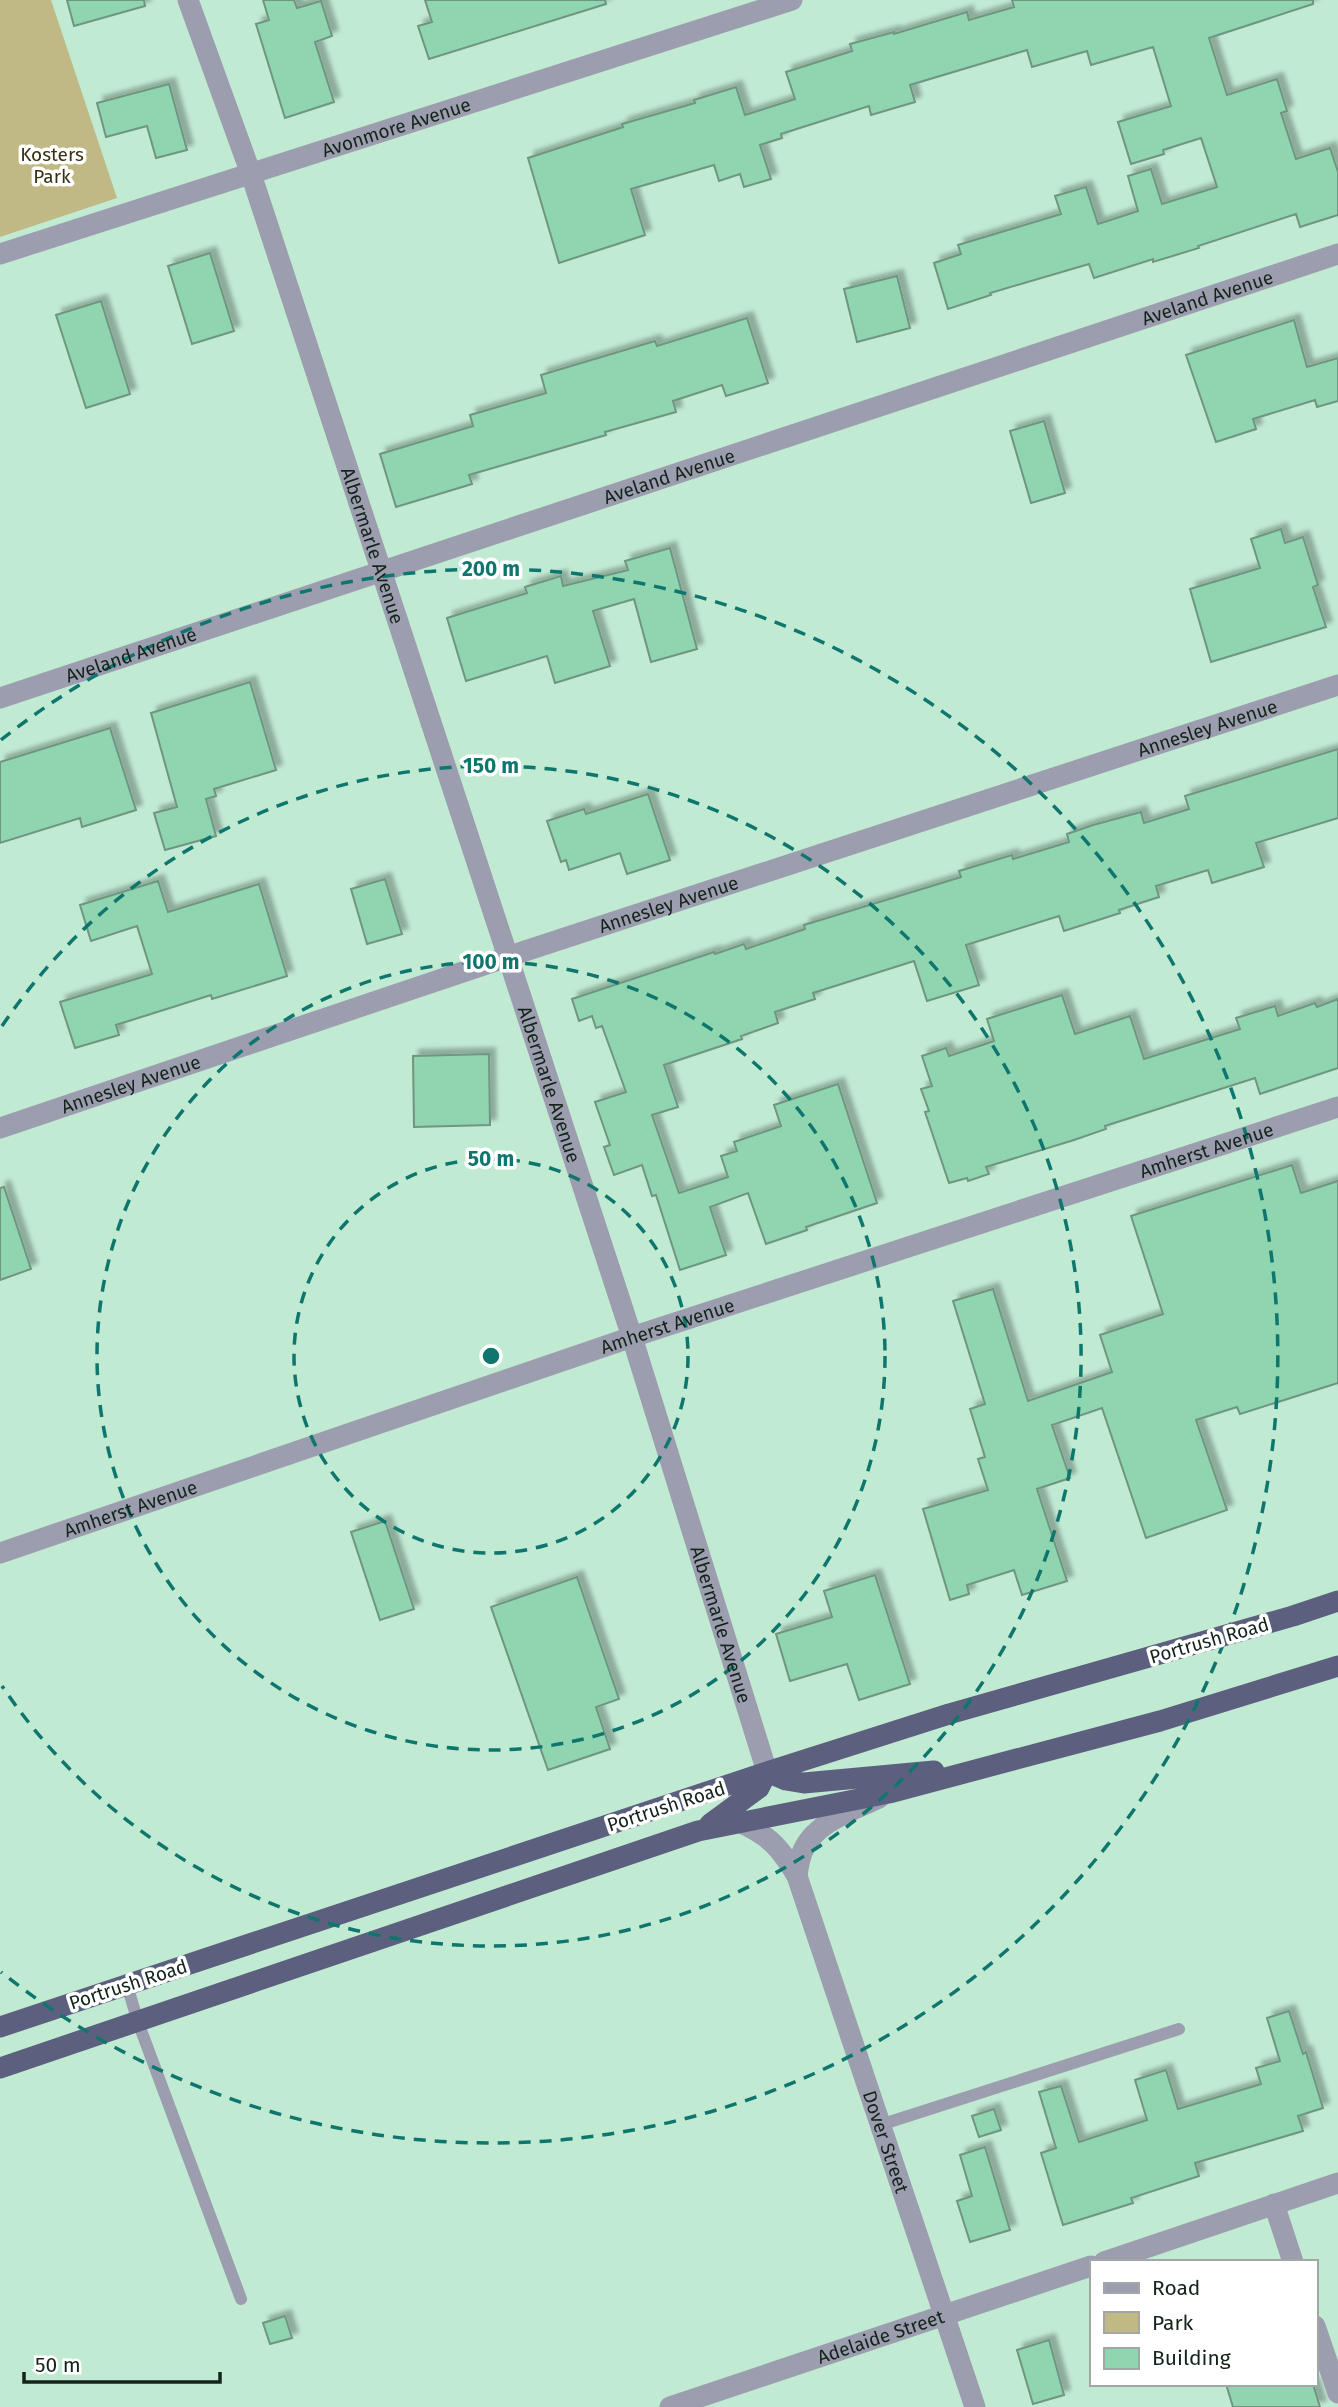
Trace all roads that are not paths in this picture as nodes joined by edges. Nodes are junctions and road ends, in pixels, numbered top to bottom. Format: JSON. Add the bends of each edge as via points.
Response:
{"nodes":[{"id":1,"x":188,"y":0,"type":"edge"},
{"id":2,"x":792,"y":0,"type":"edge"},
{"id":3,"x":251,"y":174,"type":"junction"},
{"id":4,"x":0,"y":254,"type":"edge"},
{"id":5,"x":1338,"y":254,"type":"edge"},
{"id":6,"x":381,"y":572,"type":"junction"},
{"id":7,"x":1338,"y":685,"type":"edge"},
{"id":8,"x":0,"y":698,"type":"edge"},
{"id":9,"x":508,"y":957,"type":"junction"},
{"id":10,"x":1338,"y":1107,"type":"edge"},
{"id":11,"x":0,"y":1128,"type":"edge"},
{"id":12,"x":632,"y":1337,"type":"junction"},
{"id":13,"x":0,"y":1553,"type":"edge"},
{"id":14,"x":1338,"y":1601,"type":"edge"},
{"id":15,"x":1338,"y":1666,"type":"edge"},
{"id":16,"x":990,"y":1766,"type":"junction"},
{"id":17,"x":766,"y":1772,"type":"junction"},
{"id":18,"x":889,"y":1793,"type":"junction"},
{"id":19,"x":741,"y":1823,"type":"junction"},
{"id":20,"x":698,"y":1831,"type":"junction"},
{"id":21,"x":797,"y":1876,"type":"junction"},
{"id":22,"x":127,"y":1985,"type":"junction"},
{"id":23,"x":138,"y":2022,"type":"junction"},
{"id":24,"x":0,"y":2027,"type":"edge"},
{"id":25,"x":1179,"y":2029,"type":"dead end"},
{"id":26,"x":0,"y":2068,"type":"edge"},
{"id":27,"x":880,"y":2125,"type":"junction"},
{"id":28,"x":1338,"y":2183,"type":"edge"},
{"id":29,"x":1274,"y":2204,"type":"junction"},
{"id":30,"x":1110,"y":2260,"type":"edge"},
{"id":31,"x":1292,"y":2260,"type":"edge"},
{"id":32,"x":1090,"y":2266,"type":"edge"},
{"id":33,"x":241,"y":2299,"type":"dead end"},
{"id":34,"x":943,"y":2316,"type":"junction"},
{"id":35,"x":1317,"y":2332,"type":"edge"},
{"id":36,"x":1338,"y":2393,"type":"edge"},
{"id":37,"x":670,"y":2407,"type":"edge"},
{"id":38,"x":975,"y":2407,"type":"edge"}],
"edges":[{"from":1,"to":3,"type":"street","name":"Albermarle Avenue"},
{"from":2,"to":3,"type":"street","name":"Avonmore Avenue"},
{"from":3,"to":4,"type":"street","name":"Avonmore Avenue"},
{"from":3,"to":6,"type":"street","name":"Albermarle Avenue"},
{"from":5,"to":6,"type":"street","name":"Aveland Avenue"},
{"from":6,"to":8,"type":"street","name":"Aveland Avenue"},
{"from":6,"to":9,"type":"street","name":"Albermarle Avenue"},
{"from":7,"to":9,"type":"street","name":"Annesley Avenue"},
{"from":9,"to":11,"type":"street","name":"Annesley Avenue"},
{"from":9,"to":12,"type":"street","name":"Albermarle Avenue"},
{"from":10,"to":12,"type":"street","name":"Amherst Avenue"},
{"from":12,"to":13,"type":"street","name":"Amherst Avenue"},
{"from":12,"to":17,"type":"street","name":"Albermarle Avenue"},
{"from":14,"to":17,"type":"highway","name":"Portrush Road"},
{"from":15,"to":16,"type":"highway","name":"Portrush Road","via":[[1160,1721]]},
{"from":16,"to":17,"type":"highway","via":[[804,1783]]},
{"from":16,"to":18,"type":"highway","name":"Portrush Road"},
{"from":17,"to":20,"type":"highway","via":[[759,1788]]},
{"from":17,"to":22,"type":"highway","name":"Portrush Road"},
{"from":18,"to":19,"type":"highway","name":"Portrush Road"},
{"from":18,"to":21,"type":"street","via":[[817,1832],[802,1851]]},
{"from":19,"to":20,"type":"highway","name":"Portrush Road"},
{"from":19,"to":21,"type":"street","name":"Dover Street","via":[[781,1849]]},
{"from":20,"to":23,"type":"highway","name":"Portrush Road"},
{"from":21,"to":27,"type":"street","name":"Dover Street"},
{"from":22,"to":23,"type":"lane"},
{"from":22,"to":24,"type":"highway","name":"Portrush Road"},
{"from":23,"to":26,"type":"highway","name":"Portrush Road"},
{"from":23,"to":33,"type":"lane"},
{"from":25,"to":27,"type":"lane"},
{"from":27,"to":34,"type":"street","name":"Dover Street"},
{"from":28,"to":29,"type":"street"},
{"from":29,"to":30,"type":"street"},
{"from":29,"to":31,"type":"street"},
{"from":32,"to":34,"type":"street","name":"Adelaide Street"},
{"from":34,"to":37,"type":"street","name":"Adelaide Street"},
{"from":34,"to":38,"type":"street","name":"Dover Street"},
{"from":35,"to":36,"type":"street"}]}
